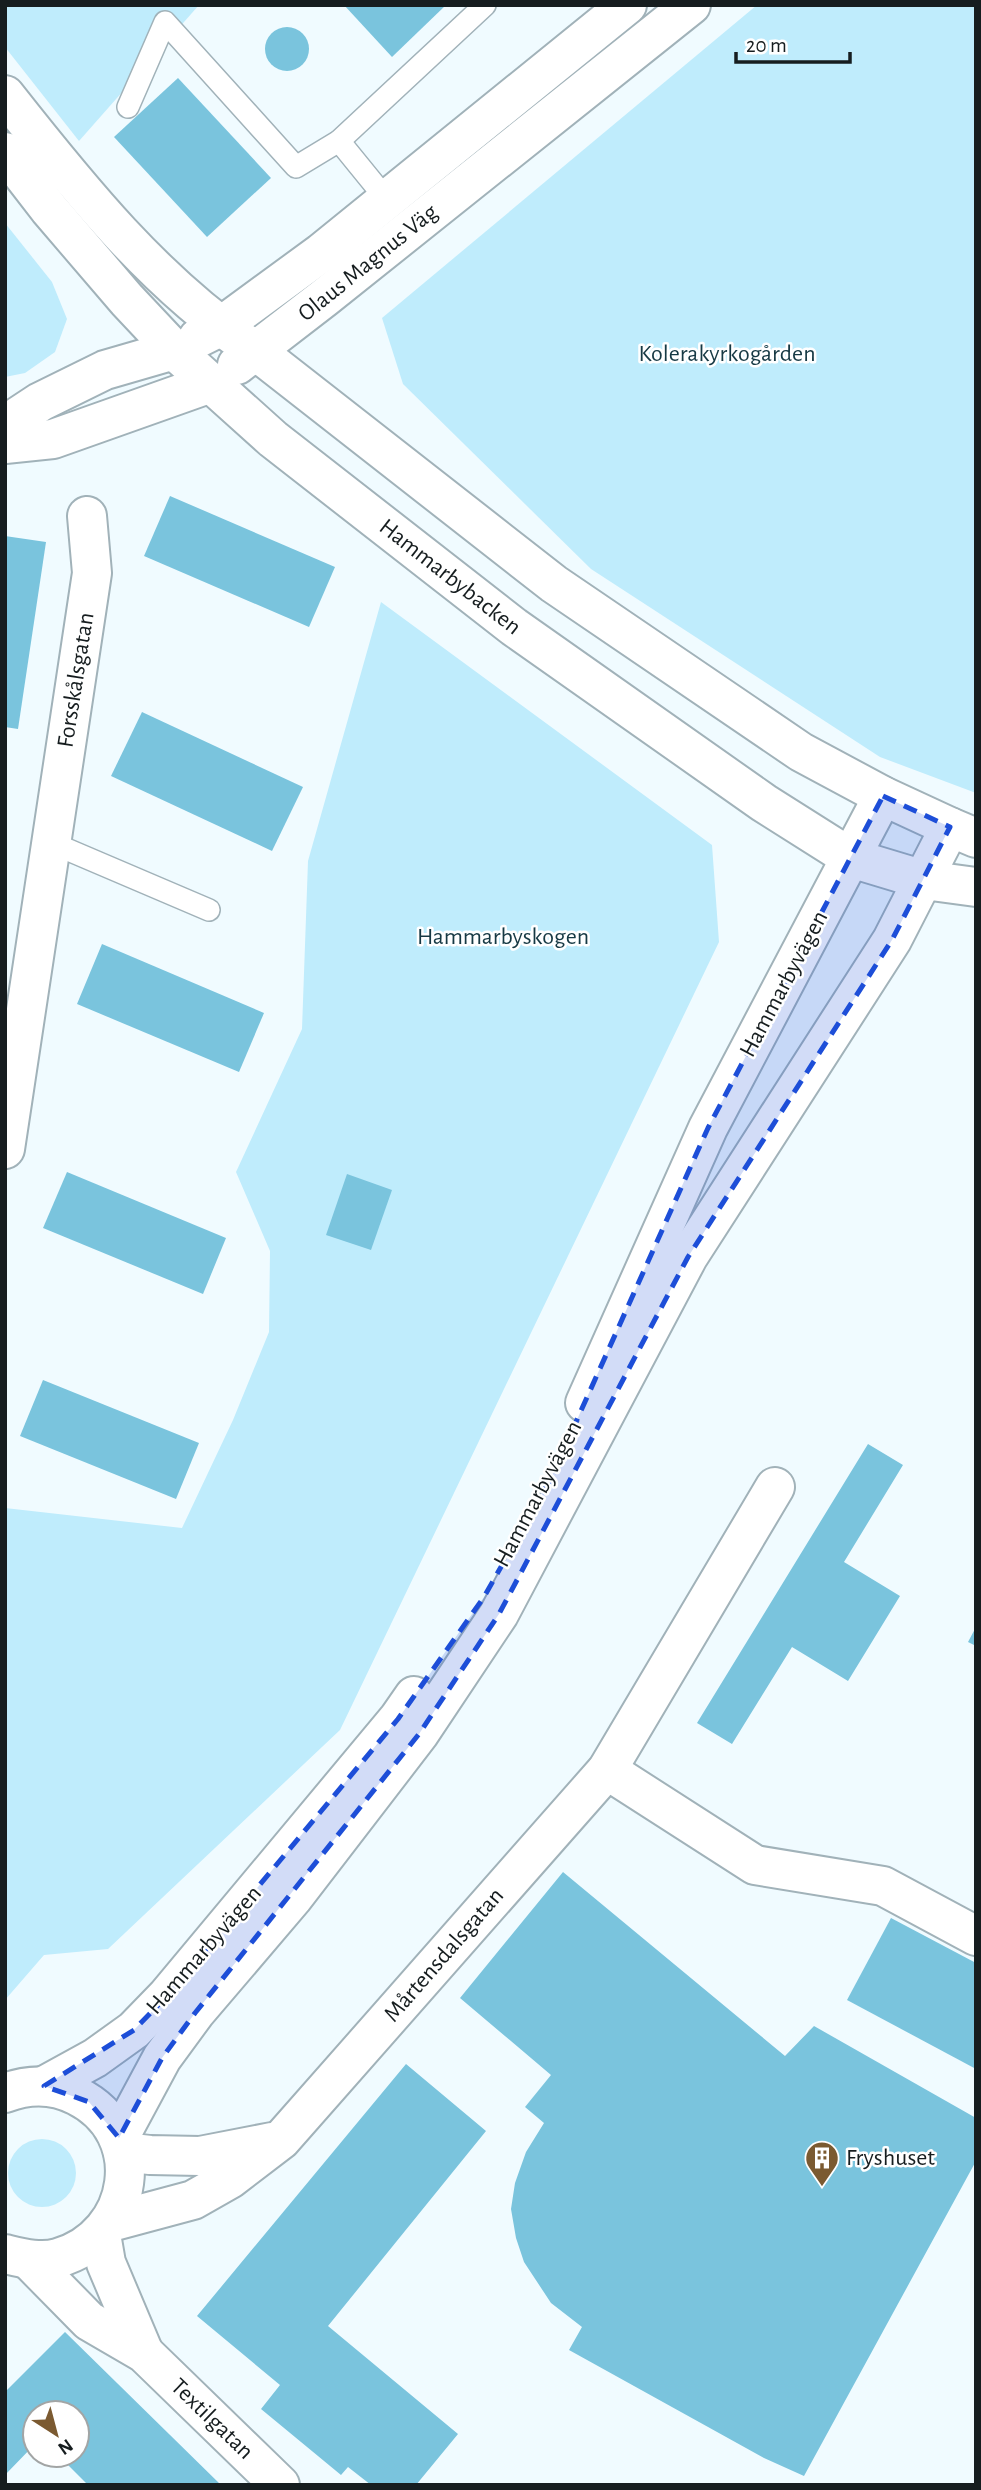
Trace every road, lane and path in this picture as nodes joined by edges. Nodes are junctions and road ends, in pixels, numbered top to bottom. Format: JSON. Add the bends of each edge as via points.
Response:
{"nodes":[{"id":1,"x":485,"y":5,"type":"edge"},
{"id":2,"x":627,"y":5,"type":"edge"},
{"id":3,"x":691,"y":5,"type":"edge"},
{"id":4,"x":5,"y":95,"type":"edge"},
{"id":5,"x":128,"y":107,"type":"dead end"},
{"id":6,"x":339,"y":141,"type":"junction"},
{"id":7,"x":5,"y":152,"type":"edge"},
{"id":8,"x":387,"y":200,"type":"junction"},
{"id":9,"x":220,"y":327,"type":"junction"},
{"id":10,"x":174,"y":350,"type":"junction"},
{"id":11,"x":256,"y":351,"type":"junction"},
{"id":12,"x":211,"y":383,"type":"junction"},
{"id":13,"x":5,"y":425,"type":"edge"},
{"id":14,"x":5,"y":444,"type":"edge"},
{"id":15,"x":87,"y":516,"type":"dead end"},
{"id":16,"x":883,"y":796,"type":"junction"},
{"id":17,"x":963,"y":832,"type":"edge"},
{"id":18,"x":52,"y":843,"type":"junction"},
{"id":19,"x":851,"y":858,"type":"junction"},
{"id":20,"x":924,"y":880,"type":"junction"},
{"id":21,"x":976,"y":887,"type":"edge"},
{"id":22,"x":209,"y":910,"type":"dead end"},
{"id":23,"x":5,"y":1149,"type":"edge"},
{"id":24,"x":775,"y":1487,"type":"dead end"},
{"id":25,"x":607,"y":1770,"type":"junction"},
{"id":26,"x":976,"y":1936,"type":"edge"},
{"id":27,"x":44,"y":2086,"type":"junction"},
{"id":28,"x":5,"y":2093,"type":"edge"},
{"id":29,"x":281,"y":2140,"type":"junction"},
{"id":30,"x":121,"y":2145,"type":"junction"},
{"id":31,"x":106,"y":2228,"type":"junction"},
{"id":32,"x":17,"y":2257,"type":"edge"},
{"id":33,"x":144,"y":2353,"type":"junction"},
{"id":34,"x":280,"y":2485,"type":"edge"}],
"edges":[{"from":1,"to":6,"type":"lane"},
{"from":2,"to":8,"type":"main road","name":"Olaus Magnus Väg"},
{"from":3,"to":11,"type":"main road","name":"Olaus Magnus Väg"},
{"from":4,"to":9,"type":"main road","via":[[76,186],[166,280]]},
{"from":5,"to":6,"type":"lane","via":[[165,22],[296,167]]},
{"from":6,"to":8,"type":"lane"},
{"from":7,"to":10,"type":"main road","name":"Hammarbybacken","via":[[49,209]]},
{"from":8,"to":9,"type":"main road","name":"Olaus Magnus Väg"},
{"from":9,"to":10,"type":"main road","name":"Olaus Magnus Väg"},
{"from":9,"to":11,"type":"main road"},
{"from":10,"to":12,"type":"main road","name":"Hammarbybacken"},
{"from":10,"to":13,"type":"main road","name":"Olaus Magnus Väg","via":[[105,370]]},
{"from":11,"to":12,"type":"main road","name":"Olaus Magnus Väg"},
{"from":11,"to":16,"type":"main road","via":[[554,584],[801,752]]},
{"from":12,"to":14,"type":"main road","name":"Olaus Magnus Väg","via":[[52,439]]},
{"from":12,"to":19,"type":"main road","name":"Hammarbybacken","via":[[273,439],[514,628],[764,803]]},
{"from":15,"to":18,"type":"main road","name":"Forsskålsgatan","via":[[92,573]]},
{"from":16,"to":17,"type":"main road"},
{"from":16,"to":19,"type":"main road","name":"Hammarbyvägen"},
{"from":17,"to":20,"type":"main road","name":"Hammarbyvägen"},
{"from":18,"to":22,"type":"lane"},
{"from":18,"to":23,"type":"main road","name":"Forsskålsgatan"},
{"from":19,"to":20,"type":"main road","name":"Hammarbybacken"},
{"from":19,"to":27,"type":"main road","name":"Hammarbyvägen","via":[[708,1128],[549,1482],[484,1597],[398,1719],[167,1996],[134,2030]]},
{"from":20,"to":21,"type":"main road","name":"Hammarbybacken"},
{"from":20,"to":30,"type":"main road","name":"Hammarbyvägen","via":[[886,950],[688,1257],[499,1614],[419,1734],[293,1898],[162,2057]]},
{"from":24,"to":25,"type":"main road","name":"Mårtensdalsgatan"},
{"from":25,"to":26,"type":"main road","via":[[755,1865],[883,1886]]},
{"from":25,"to":29,"type":"main road","name":"Mårtensdalsgatan"},
{"from":27,"to":28,"type":"main road","name":"Hammarbyvägen"},
{"from":27,"to":30,"type":"main road","name":"Hammarbyvägen","via":[[89,2102],[106,2118]]},
{"from":29,"to":30,"type":"main road","via":[[200,2156],[150,2155]]},
{"from":29,"to":31,"type":"main road","name":"Mårtensdalsgatan","via":[[230,2179],[192,2200]]},
{"from":30,"to":31,"type":"main road","via":[[126,2176],[122,2200]]},
{"from":31,"to":32,"type":"main road","via":[[80,2250],[55,2259]]},
{"from":31,"to":33,"type":"main road","name":"Textilgatan","via":[[106,2263]]},
{"from":32,"to":33,"type":"main road","name":"Textilgatan","via":[[89,2321]]},
{"from":33,"to":34,"type":"main road","name":"Textilgatan"}]}
